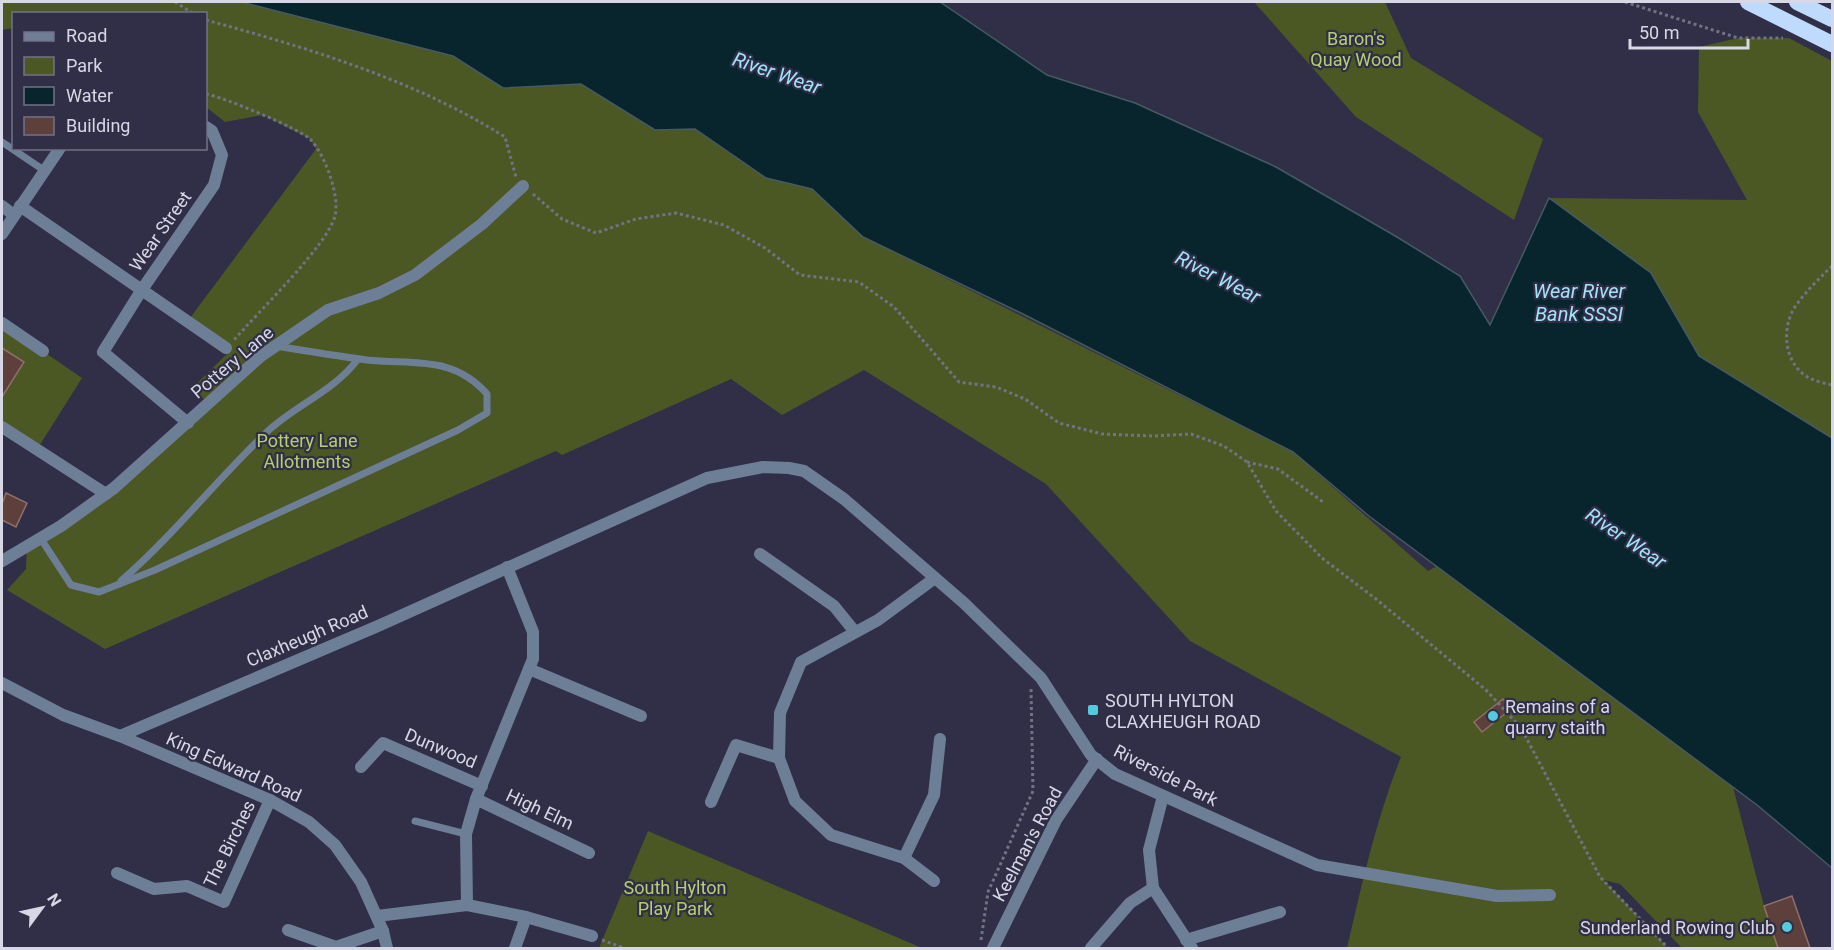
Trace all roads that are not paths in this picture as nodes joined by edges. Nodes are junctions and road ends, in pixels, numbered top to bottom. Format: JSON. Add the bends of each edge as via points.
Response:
{"nodes":[{"id":1,"x":1748,"y":2,"type":"edge"},
{"id":2,"x":1797,"y":2,"type":"edge"},
{"id":3,"x":1833,"y":19,"type":"edge"},
{"id":4,"x":1833,"y":44,"type":"edge"},
{"id":5,"x":207,"y":128,"type":"edge"},
{"id":6,"x":14,"y":150,"type":"edge"},
{"id":7,"x":59,"y":150,"type":"edge"},
{"id":8,"x":45,"y":171,"type":"junction"},
{"id":9,"x":523,"y":186,"type":"road end"},
{"id":10,"x":2,"y":206,"type":"edge"},
{"id":11,"x":17,"y":211,"type":"junction"},
{"id":12,"x":2,"y":234,"type":"edge"},
{"id":13,"x":141,"y":291,"type":"junction"},
{"id":14,"x":2,"y":323,"type":"edge"},
{"id":15,"x":276,"y":346,"type":"junction"},
{"id":16,"x":226,"y":348,"type":"road end"},
{"id":17,"x":43,"y":351,"type":"dead end"},
{"id":18,"x":358,"y":358,"type":"junction"},
{"id":19,"x":188,"y":423,"type":"junction"},
{"id":20,"x":2,"y":427,"type":"edge"},
{"id":21,"x":804,"y":471,"type":"joint"},
{"id":22,"x":105,"y":494,"type":"junction"},
{"id":23,"x":41,"y":539,"type":"junction"},
{"id":24,"x":760,"y":554,"type":"dead end"},
{"id":25,"x":2,"y":561,"type":"edge"},
{"id":26,"x":507,"y":567,"type":"junction"},
{"id":27,"x":935,"y":578,"type":"junction"},
{"id":28,"x":115,"y":586,"type":"junction"},
{"id":29,"x":855,"y":632,"type":"junction"},
{"id":30,"x":529,"y":669,"type":"junction"},
{"id":31,"x":2,"y":682,"type":"edge"},
{"id":32,"x":641,"y":716,"type":"dead end"},
{"id":33,"x":120,"y":736,"type":"junction"},
{"id":34,"x":940,"y":739,"type":"dead end"},
{"id":35,"x":779,"y":758,"type":"junction"},
{"id":36,"x":1097,"y":759,"type":"junction"},
{"id":37,"x":361,"y":767,"type":"dead end"},
{"id":38,"x":482,"y":786,"type":"junction"},
{"id":39,"x":1163,"y":796,"type":"junction"},
{"id":40,"x":476,"y":799,"type":"junction"},
{"id":41,"x":270,"y":800,"type":"junction"},
{"id":42,"x":711,"y":802,"type":"dead end"},
{"id":43,"x":415,"y":821,"type":"dead end"},
{"id":44,"x":466,"y":834,"type":"junction"},
{"id":45,"x":589,"y":853,"type":"dead end"},
{"id":46,"x":904,"y":858,"type":"junction"},
{"id":47,"x":117,"y":873,"type":"dead end"},
{"id":48,"x":934,"y":881,"type":"dead end"},
{"id":49,"x":1153,"y":888,"type":"junction"},
{"id":50,"x":1550,"y":895,"type":"dead end"},
{"id":51,"x":467,"y":905,"type":"junction"},
{"id":52,"x":1280,"y":912,"type":"dead end"},
{"id":53,"x":377,"y":916,"type":"junction"},
{"id":54,"x":526,"y":917,"type":"junction"},
{"id":55,"x":288,"y":930,"type":"dead end"},
{"id":56,"x":384,"y":931,"type":"junction"},
{"id":57,"x":592,"y":936,"type":"road end"},
{"id":58,"x":1189,"y":944,"type":"edge"},
{"id":59,"x":988,"y":946,"type":"edge"},
{"id":60,"x":387,"y":948,"type":"edge"},
{"id":61,"x":515,"y":948,"type":"edge"},
{"id":62,"x":1091,"y":948,"type":"edge"}],
"edges":[{"from":1,"to":4,"type":"highway"},
{"from":2,"to":3,"type":"highway"},
{"from":5,"to":13,"type":"street","name":"Wear Street","via":[[222,155],[214,185]]},
{"from":6,"to":8,"type":"lane"},
{"from":7,"to":8,"type":"street"},
{"from":8,"to":11,"type":"street"},
{"from":9,"to":15,"type":"street","name":"Pottery Lane","via":[[482,224],[415,275],[328,310]]},
{"from":10,"to":11,"type":"street"},
{"from":11,"to":12,"type":"street"},
{"from":11,"to":13,"type":"street"},
{"from":13,"to":16,"type":"street"},
{"from":13,"to":19,"type":"street","name":"Wear Street","via":[[103,352]]},
{"from":14,"to":17,"type":"street"},
{"from":15,"to":18,"type":"lane"},
{"from":15,"to":19,"type":"street","name":"Pottery Lane"},
{"from":18,"to":28,"type":"lane","via":[[335,384],[272,428]]},
{"from":18,"to":28,"type":"lane","via":[[434,363],[463,374],[487,394],[487,413],[437,440]]},
{"from":19,"to":22,"type":"street","name":"Pottery Lane"},
{"from":20,"to":22,"type":"street"},
{"from":21,"to":26,"type":"street","name":"Claxheugh Road","via":[[763,467],[707,478]]},
{"from":21,"to":27,"type":"street","name":"Riverside Park","via":[[844,499]]},
{"from":22,"to":23,"type":"street","name":"Pottery Lane"},
{"from":23,"to":25,"type":"street","name":"Pottery Lane"},
{"from":23,"to":28,"type":"lane","via":[[71,585],[99,592]]},
{"from":24,"to":29,"type":"street","via":[[834,606]]},
{"from":26,"to":30,"type":"street","via":[[533,632]]},
{"from":26,"to":33,"type":"street","name":"Claxheugh Road"},
{"from":27,"to":29,"type":"street"},
{"from":27,"to":36,"type":"street","name":"Riverside Park","via":[[1041,678]]},
{"from":29,"to":35,"type":"street","via":[[801,662],[780,713]]},
{"from":30,"to":32,"type":"street"},
{"from":30,"to":38,"type":"street"},
{"from":31,"to":33,"type":"street","name":"King Edward Road","via":[[63,715]]},
{"from":33,"to":41,"type":"street","name":"King Edward Road"},
{"from":34,"to":46,"type":"street","via":[[934,795]]},
{"from":35,"to":42,"type":"street","via":[[736,745]]},
{"from":35,"to":46,"type":"street","via":[[795,801],[831,835]]},
{"from":36,"to":39,"type":"street","name":"Riverside Park","via":[[1115,774]]},
{"from":36,"to":59,"type":"street","name":"Keelman's Road","via":[[1056,820]]},
{"from":37,"to":38,"type":"street","name":"Dunwood","via":[[383,743]]},
{"from":38,"to":40,"type":"street"},
{"from":39,"to":49,"type":"street","via":[[1149,850]]},
{"from":39,"to":50,"type":"street","name":"Riverside Park","via":[[1317,865],[1497,897]]},
{"from":40,"to":44,"type":"street"},
{"from":40,"to":45,"type":"street","name":"High Elm"},
{"from":41,"to":47,"type":"street","name":"The Birches","via":[[224,902],[187,886],[154,889]]},
{"from":41,"to":53,"type":"street","name":"King Edward Road","via":[[309,822],[335,845],[362,882]]},
{"from":43,"to":44,"type":"lane"},
{"from":44,"to":51,"type":"street"},
{"from":46,"to":48,"type":"street"},
{"from":49,"to":58,"type":"street"},
{"from":49,"to":62,"type":"street","via":[[1130,903]]},
{"from":51,"to":53,"type":"street"},
{"from":51,"to":54,"type":"street"},
{"from":52,"to":58,"type":"street"},
{"from":53,"to":56,"type":"street","name":"King Edward Road"},
{"from":54,"to":57,"type":"street"},
{"from":54,"to":61,"type":"street"},
{"from":55,"to":56,"type":"street","via":[[336,947]]},
{"from":56,"to":60,"type":"street","name":"King Edward Road"}]}
